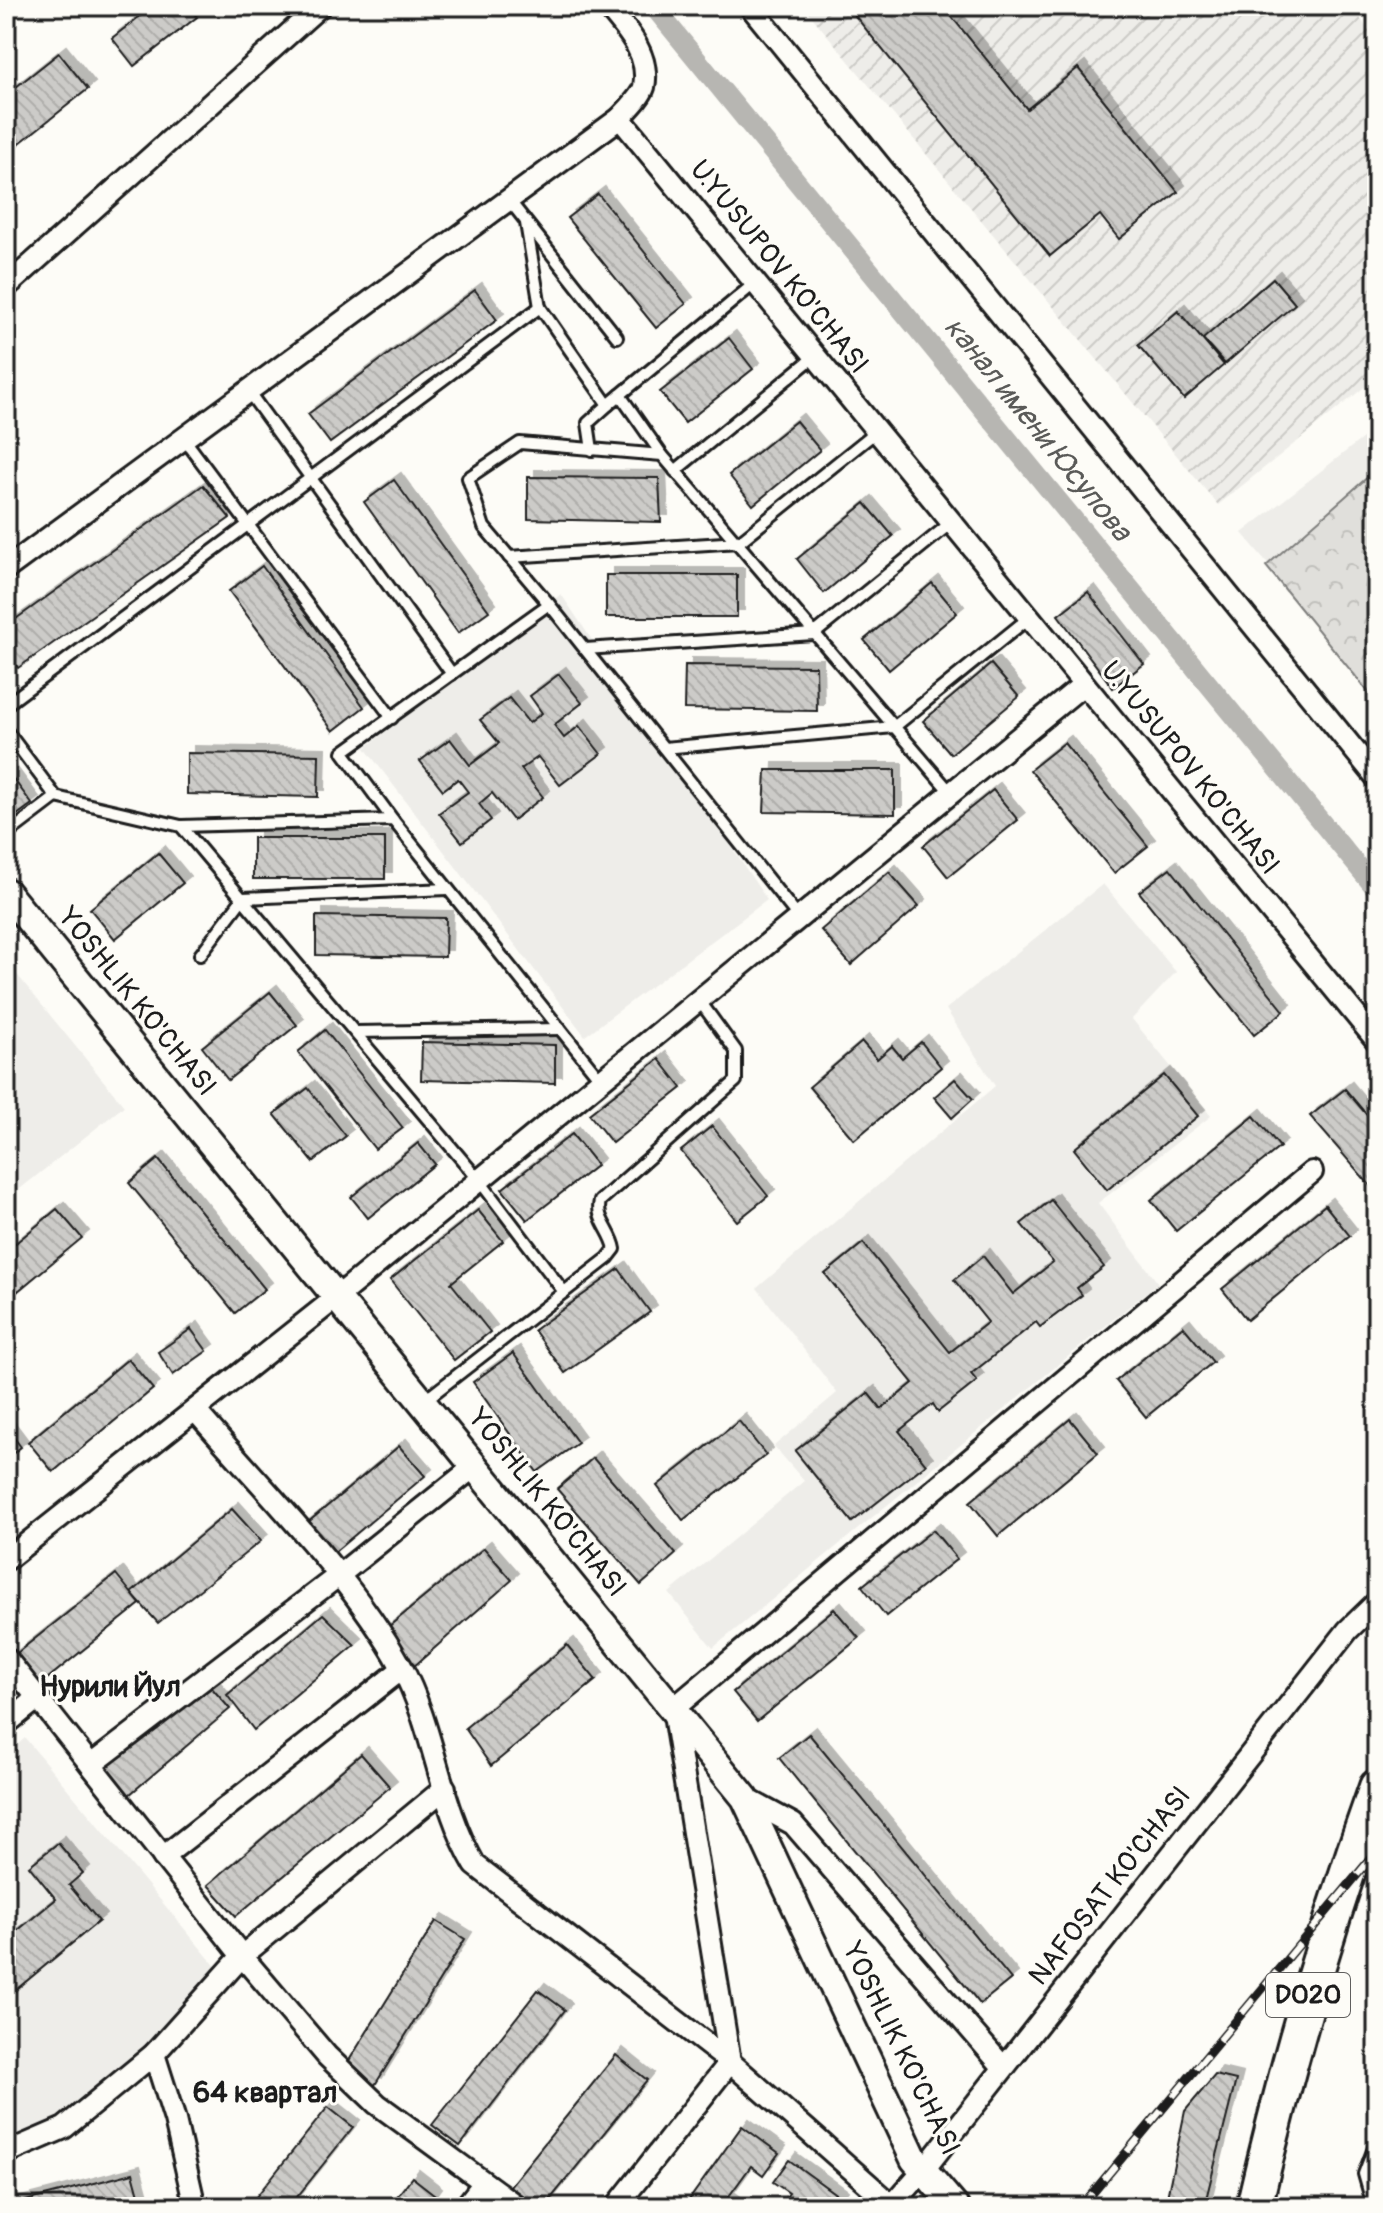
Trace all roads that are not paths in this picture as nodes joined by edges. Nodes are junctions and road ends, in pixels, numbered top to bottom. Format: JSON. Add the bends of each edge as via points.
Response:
{"nodes":[{"id":1,"x":320,"y":6,"type":"edge"},
{"id":2,"x":607,"y":6,"type":"edge"},
{"id":3,"x":750,"y":6,"type":"edge"},
{"id":4,"x":620,"y":118,"type":"junction"},
{"id":5,"x":509,"y":200,"type":"junction"},
{"id":6,"x":525,"y":221,"type":"junction"},
{"id":7,"x":755,"y":283,"type":"junction"},
{"id":8,"x":6,"y":287,"type":"edge"},
{"id":9,"x":540,"y":307,"type":"junction"},
{"id":10,"x":617,"y":337,"type":"dead end"},
{"id":11,"x":815,"y":356,"type":"junction"},
{"id":12,"x":248,"y":391,"type":"junction"},
{"id":13,"x":620,"y":395,"type":"junction"},
{"id":14,"x":608,"y":405,"type":"junction"},
{"id":15,"x":877,"y":431,"type":"junction"},
{"id":16,"x":185,"y":440,"type":"junction"},
{"id":17,"x":592,"y":450,"type":"junction"},
{"id":18,"x":662,"y":455,"type":"junction"},
{"id":19,"x":675,"y":471,"type":"junction"},
{"id":20,"x":312,"y":479,"type":"junction"},
{"id":21,"x":952,"y":522,"type":"junction"},
{"id":22,"x":249,"y":526,"type":"junction"},
{"id":23,"x":739,"y":542,"type":"junction"},
{"id":24,"x":509,"y":557,"type":"junction"},
{"id":25,"x":6,"y":569,"type":"edge"},
{"id":26,"x":549,"y":604,"type":"junction"},
{"id":27,"x":1030,"y":617,"type":"junction"},
{"id":28,"x":814,"y":634,"type":"junction"},
{"id":29,"x":585,"y":649,"type":"junction"},
{"id":30,"x":452,"y":674,"type":"junction"},
{"id":31,"x":1084,"y":684,"type":"junction"},
{"id":32,"x":6,"y":705,"type":"edge"},
{"id":33,"x":392,"y":718,"type":"junction"},
{"id":34,"x":894,"y":727,"type":"junction"},
{"id":35,"x":6,"y":730,"type":"edge"},
{"id":36,"x":664,"y":748,"type":"junction"},
{"id":37,"x":1377,"y":778,"type":"edge"},
{"id":38,"x":951,"y":793,"type":"junction"},
{"id":39,"x":56,"y":797,"type":"junction"},
{"id":40,"x":393,"y":820,"type":"junction"},
{"id":41,"x":181,"y":826,"type":"junction"},
{"id":42,"x":6,"y":835,"type":"edge"},
{"id":43,"x":447,"y":889,"type":"junction"},
{"id":44,"x":6,"y":892,"type":"edge"},
{"id":45,"x":243,"y":898,"type":"junction"},
{"id":46,"x":799,"y":918,"type":"junction"},
{"id":47,"x":200,"y":955,"type":"dead end"},
{"id":48,"x":699,"y":1000,"type":"junction"},
{"id":49,"x":560,"y":1029,"type":"junction"},
{"id":50,"x":355,"y":1032,"type":"junction"},
{"id":51,"x":1377,"y":1041,"type":"edge"},
{"id":52,"x":601,"y":1080,"type":"junction"},
{"id":53,"x":1312,"y":1172,"type":"dead end"},
{"id":54,"x":479,"y":1180,"type":"junction"},
{"id":55,"x":564,"y":1292,"type":"junction"},
{"id":56,"x":337,"y":1297,"type":"junction"},
{"id":57,"x":423,"y":1402,"type":"junction"},
{"id":58,"x":195,"y":1410,"type":"junction"},
{"id":59,"x":475,"y":1466,"type":"junction"},
{"id":60,"x":6,"y":1560,"type":"edge"},
{"id":61,"x":338,"y":1576,"type":"junction"},
{"id":62,"x":1377,"y":1602,"type":"edge"},
{"id":63,"x":6,"y":1658,"type":"edge"},
{"id":64,"x":402,"y":1669,"type":"junction"},
{"id":65,"x":38,"y":1698,"type":"junction"},
{"id":66,"x":673,"y":1709,"type":"junction"},
{"id":67,"x":6,"y":1724,"type":"edge"},
{"id":68,"x":91,"y":1765,"type":"junction"},
{"id":69,"x":1377,"y":1787,"type":"edge"},
{"id":70,"x":445,"y":1788,"type":"junction"},
{"id":71,"x":745,"y":1798,"type":"junction"},
{"id":72,"x":163,"y":1857,"type":"junction"},
{"id":73,"x":242,"y":1956,"type":"junction"},
{"id":74,"x":154,"y":2054,"type":"junction"},
{"id":75,"x":730,"y":2062,"type":"junction"},
{"id":76,"x":1003,"y":2067,"type":"junction"},
{"id":77,"x":1377,"y":2140,"type":"edge"},
{"id":78,"x":6,"y":2153,"type":"edge"},
{"id":79,"x":922,"y":2171,"type":"junction"},
{"id":80,"x":483,"y":2184,"type":"junction"},
{"id":81,"x":1377,"y":2200,"type":"edge"},
{"id":82,"x":892,"y":2206,"type":"edge"},
{"id":83,"x":195,"y":2207,"type":"edge"},
{"id":84,"x":465,"y":2207,"type":"edge"},
{"id":85,"x":518,"y":2207,"type":"edge"},
{"id":86,"x":616,"y":2207,"type":"edge"},
{"id":87,"x":955,"y":2207,"type":"edge"},
{"id":88,"x":1254,"y":2207,"type":"edge"}],
"edges":[{"from":1,"to":8,"type":"street"},
{"from":2,"to":4,"type":"street","via":[[636,41],[644,72],[644,88]]},
{"from":3,"to":37,"type":"street"},
{"from":4,"to":5,"type":"street"},
{"from":4,"to":7,"type":"street","name":"U.YUSUPOV KO'CHASI"},
{"from":5,"to":6,"type":"lane"},
{"from":5,"to":12,"type":"street"},
{"from":6,"to":9,"type":"lane"},
{"from":6,"to":10,"type":"lane"},
{"from":7,"to":11,"type":"street","name":"U.YUSUPOV KO'CHASI"},
{"from":7,"to":13,"type":"lane"},
{"from":9,"to":14,"type":"lane"},
{"from":9,"to":20,"type":"lane"},
{"from":11,"to":15,"type":"street","name":"U.YUSUPOV KO'CHASI"},
{"from":11,"to":19,"type":"lane"},
{"from":12,"to":16,"type":"street"},
{"from":12,"to":20,"type":"lane"},
{"from":13,"to":14,"type":"lane"},
{"from":13,"to":18,"type":"lane"},
{"from":14,"to":17,"type":"lane","via":[[588,423]]},
{"from":15,"to":21,"type":"street","name":"U.YUSUPOV KO'CHASI"},
{"from":15,"to":23,"type":"lane"},
{"from":16,"to":22,"type":"lane"},
{"from":16,"to":25,"type":"street"},
{"from":17,"to":18,"type":"lane"},
{"from":17,"to":24,"type":"lane","via":[[520,443],[468,478],[484,527]]},
{"from":18,"to":19,"type":"lane"},
{"from":19,"to":23,"type":"lane"},
{"from":20,"to":22,"type":"lane"},
{"from":20,"to":30,"type":"lane"},
{"from":21,"to":27,"type":"street","name":"U.YUSUPOV KO'CHASI"},
{"from":21,"to":28,"type":"lane"},
{"from":22,"to":32,"type":"lane"},
{"from":22,"to":33,"type":"lane"},
{"from":23,"to":24,"type":"lane"},
{"from":23,"to":28,"type":"lane"},
{"from":24,"to":26,"type":"lane"},
{"from":26,"to":29,"type":"lane"},
{"from":26,"to":30,"type":"lane"},
{"from":27,"to":31,"type":"street","name":"U.YUSUPOV KO'CHASI"},
{"from":27,"to":34,"type":"lane"},
{"from":28,"to":29,"type":"lane"},
{"from":28,"to":34,"type":"lane"},
{"from":29,"to":36,"type":"lane"},
{"from":30,"to":33,"type":"lane"},
{"from":31,"to":38,"type":"street"},
{"from":31,"to":51,"type":"street","name":"U.YUSUPOV KO'CHASI"},
{"from":33,"to":40,"type":"lane","via":[[343,752]]},
{"from":34,"to":36,"type":"lane"},
{"from":34,"to":38,"type":"lane"},
{"from":35,"to":39,"type":"lane"},
{"from":36,"to":46,"type":"lane"},
{"from":38,"to":46,"type":"street"},
{"from":39,"to":41,"type":"lane"},
{"from":39,"to":42,"type":"lane"},
{"from":40,"to":41,"type":"lane"},
{"from":40,"to":43,"type":"lane"},
{"from":41,"to":45,"type":"lane"},
{"from":43,"to":45,"type":"lane"},
{"from":43,"to":49,"type":"lane"},
{"from":44,"to":56,"type":"street","name":"YOSHLIK KO'CHASI"},
{"from":45,"to":47,"type":"lane"},
{"from":45,"to":50,"type":"lane"},
{"from":46,"to":48,"type":"street"},
{"from":48,"to":52,"type":"street"},
{"from":48,"to":55,"type":"lane","via":[[736,1051],[736,1081],[600,1201],[598,1209],[615,1249]]},
{"from":49,"to":50,"type":"lane"},
{"from":49,"to":52,"type":"lane"},
{"from":50,"to":54,"type":"lane"},
{"from":52,"to":54,"type":"street"},
{"from":53,"to":66,"type":"street"},
{"from":54,"to":55,"type":"lane"},
{"from":54,"to":56,"type":"street"},
{"from":55,"to":57,"type":"lane"},
{"from":56,"to":57,"type":"street","name":"YOSHLIK KO'CHASI"},
{"from":56,"to":58,"type":"street"},
{"from":57,"to":59,"type":"street","name":"YOSHLIK KO'CHASI"},
{"from":58,"to":60,"type":"street"},
{"from":58,"to":61,"type":"street"},
{"from":59,"to":61,"type":"street"},
{"from":59,"to":66,"type":"street","name":"YOSHLIK KO'CHASI"},
{"from":61,"to":64,"type":"street","via":[[365,1608]]},
{"from":61,"to":68,"type":"street"},
{"from":62,"to":76,"type":"street","name":"NAFOSAT KO'CHASI","via":[[1348,1630]]},
{"from":63,"to":65,"type":"street"},
{"from":64,"to":70,"type":"street"},
{"from":64,"to":72,"type":"street"},
{"from":65,"to":67,"type":"street"},
{"from":65,"to":68,"type":"street"},
{"from":66,"to":71,"type":"street","name":"YOSHLIK KO'CHASI"},
{"from":66,"to":75,"type":"street"},
{"from":68,"to":72,"type":"street"},
{"from":69,"to":88,"type":"main road","number":"D020","via":[[1331,1916]]},
{"from":70,"to":73,"type":"street"},
{"from":70,"to":75,"type":"street","via":[[456,1832],[475,1865]]},
{"from":71,"to":76,"type":"street","via":[[793,1824]]},
{"from":71,"to":79,"type":"street","name":"YOSHLIK KO'CHASI"},
{"from":72,"to":73,"type":"street"},
{"from":73,"to":74,"type":"street"},
{"from":73,"to":80,"type":"street","via":[[327,2056],[377,2104]]},
{"from":74,"to":78,"type":"street","via":[[64,2128]]},
{"from":74,"to":83,"type":"street"},
{"from":75,"to":82,"type":"street"},
{"from":75,"to":86,"type":"street"},
{"from":76,"to":79,"type":"street","name":"NAFOSAT KO'CHASI"},
{"from":77,"to":81,"type":"lane","via":[[1364,2174],[1370,2195]]},
{"from":79,"to":82,"type":"street","name":"NAFOSAT KO'CHASI"},
{"from":79,"to":87,"type":"street","name":"YOSHLIK KO'CHASI"},
{"from":80,"to":84,"type":"street"},
{"from":80,"to":85,"type":"street"}]}
